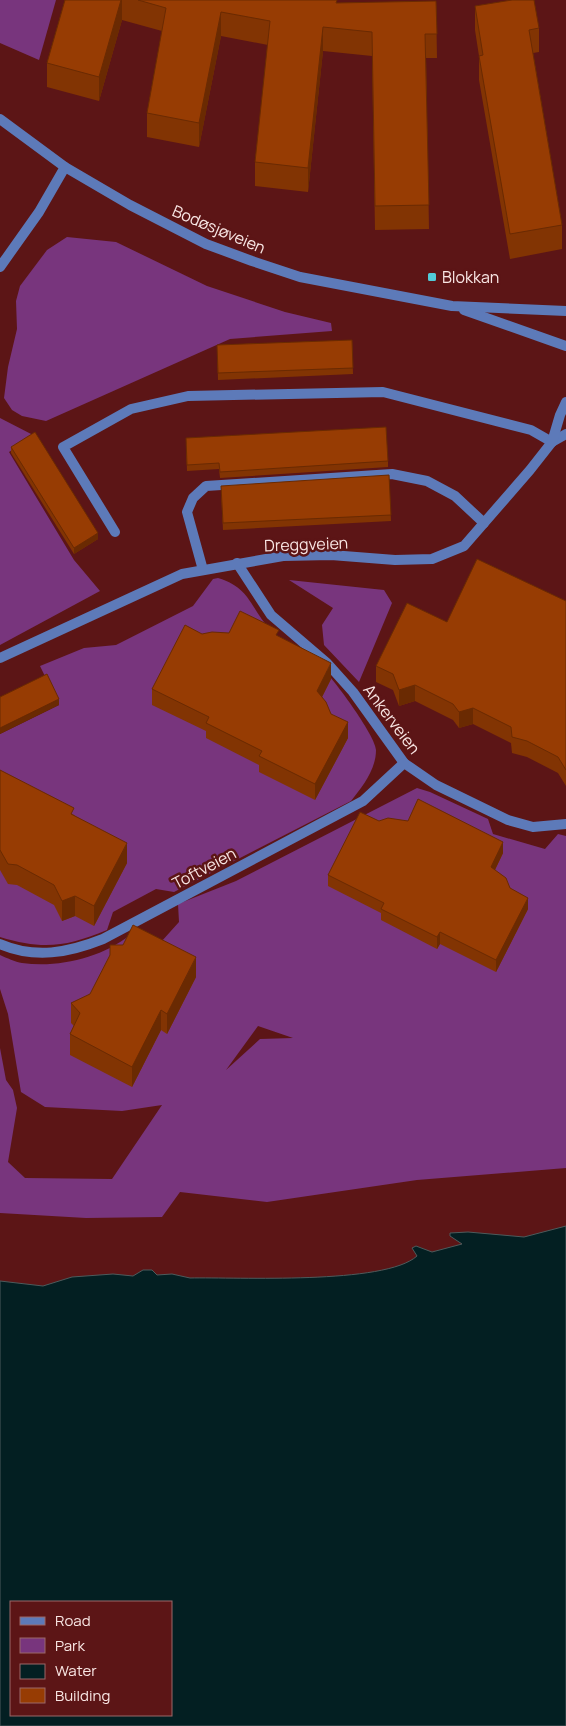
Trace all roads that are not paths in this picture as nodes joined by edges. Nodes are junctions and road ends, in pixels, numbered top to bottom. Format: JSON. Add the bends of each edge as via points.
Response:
{"nodes":[{"id":1,"x":0,"y":119,"type":"edge"},
{"id":2,"x":65,"y":167,"type":"junction"},
{"id":3,"x":0,"y":267,"type":"edge"},
{"id":4,"x":452,"y":306,"type":"junction"},
{"id":5,"x":566,"y":311,"type":"edge"},
{"id":6,"x":566,"y":346,"type":"edge"},
{"id":7,"x":566,"y":402,"type":"edge"},
{"id":8,"x":566,"y":434,"type":"edge"},
{"id":9,"x":552,"y":442,"type":"junction"},
{"id":10,"x":484,"y":523,"type":"junction"},
{"id":11,"x":115,"y":532,"type":"dead end"},
{"id":12,"x":237,"y":563,"type":"junction"},
{"id":13,"x":203,"y":570,"type":"junction"},
{"id":14,"x":0,"y":658,"type":"edge"},
{"id":15,"x":404,"y":763,"type":"junction"},
{"id":16,"x":566,"y":824,"type":"edge"},
{"id":17,"x":0,"y":944,"type":"edge"}],
"edges":[{"from":1,"to":2,"type":"street","name":"Bodøsjøveien"},
{"from":2,"to":3,"type":"street"},
{"from":2,"to":4,"type":"street","name":"Bodøsjøveien","via":[[206,244],[252,261],[300,277]]},
{"from":4,"to":5,"type":"street","name":"Bodøsjøveien"},
{"from":4,"to":6,"type":"street","name":"Bodøsjøveien"},
{"from":7,"to":9,"type":"street","name":"Dreggveien"},
{"from":8,"to":9,"type":"street","name":"Dreggveien"},
{"from":9,"to":10,"type":"street","name":"Dreggveien"},
{"from":9,"to":11,"type":"street","via":[[531,430],[383,392],[188,396],[131,409],[63,447]]},
{"from":10,"to":12,"type":"street","name":"Dreggveien","via":[[464,546],[432,559],[331,555],[283,556]]},
{"from":10,"to":13,"type":"street","via":[[455,496],[427,480],[392,474],[206,486],[193,498],[188,512]]},
{"from":12,"to":13,"type":"street","name":"Dreggveien"},
{"from":12,"to":15,"type":"street","name":"Ankerveien","via":[[271,615],[353,692]]},
{"from":13,"to":14,"type":"street","name":"Dreggveien","via":[[182,574]]},
{"from":15,"to":16,"type":"street","name":"Ankerveien","via":[[436,785],[508,820],[533,827]]},
{"from":15,"to":17,"type":"street","name":"Toftveien","via":[[363,801],[102,939],[79,948],[34,954]]}]}
